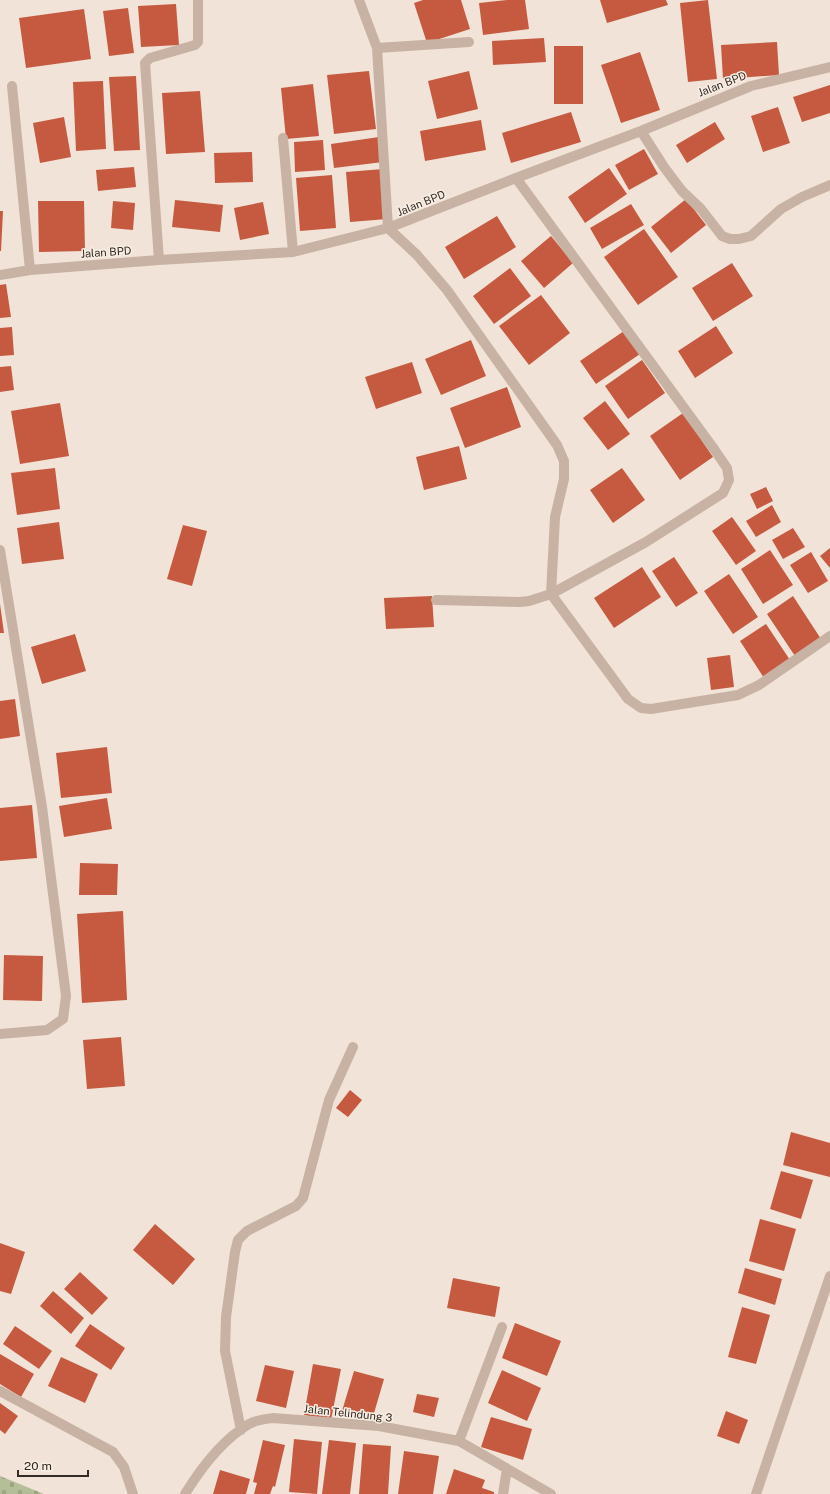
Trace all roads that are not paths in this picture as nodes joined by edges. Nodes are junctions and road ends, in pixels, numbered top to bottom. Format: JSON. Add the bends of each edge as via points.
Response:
{"nodes":[{"id":1,"x":198,"y":0,"type":"edge"},
{"id":2,"x":358,"y":0,"type":"edge"},
{"id":3,"x":468,"y":42,"type":"dead end"},
{"id":4,"x":377,"y":48,"type":"junction"},
{"id":5,"x":830,"y":67,"type":"edge"},
{"id":6,"x":12,"y":86,"type":"dead end"},
{"id":7,"x":641,"y":131,"type":"junction"},
{"id":8,"x":283,"y":138,"type":"dead end"},
{"id":9,"x":516,"y":178,"type":"junction"},
{"id":10,"x":830,"y":185,"type":"edge"},
{"id":11,"x":388,"y":228,"type":"junction"},
{"id":12,"x":293,"y":252,"type":"junction"},
{"id":13,"x":159,"y":260,"type":"junction"},
{"id":14,"x":30,"y":270,"type":"junction"},
{"id":15,"x":0,"y":275,"type":"edge"},
{"id":16,"x":0,"y":550,"type":"edge"},
{"id":17,"x":551,"y":594,"type":"junction"},
{"id":18,"x":436,"y":600,"type":"dead end"},
{"id":19,"x":830,"y":636,"type":"edge"},
{"id":20,"x":0,"y":1034,"type":"edge"},
{"id":21,"x":353,"y":1047,"type":"dead end"},
{"id":22,"x":830,"y":1276,"type":"edge"},
{"id":23,"x":502,"y":1327,"type":"dead end"},
{"id":24,"x":0,"y":1391,"type":"edge"},
{"id":25,"x":241,"y":1430,"type":"junction"},
{"id":26,"x":458,"y":1441,"type":"junction"},
{"id":27,"x":507,"y":1469,"type":"junction"},
{"id":28,"x":133,"y":1494,"type":"edge"},
{"id":29,"x":185,"y":1494,"type":"edge"},
{"id":30,"x":503,"y":1494,"type":"edge"},
{"id":31,"x":551,"y":1494,"type":"edge"},
{"id":32,"x":756,"y":1494,"type":"edge"}],
"edges":[{"from":1,"to":13,"type":"street","via":[[198,42],[150,58],[145,63]]},
{"from":2,"to":4,"type":"street"},
{"from":3,"to":4,"type":"street"},
{"from":4,"to":11,"type":"street"},
{"from":5,"to":7,"type":"street","name":"Jalan BPD","via":[[751,86]]},
{"from":6,"to":14,"type":"street"},
{"from":7,"to":9,"type":"street","name":"Jalan BPD"},
{"from":7,"to":10,"type":"street","via":[[682,191],[701,209],[722,236],[730,239],[750,236],[781,209]]},
{"from":8,"to":12,"type":"street"},
{"from":9,"to":11,"type":"street","name":"Jalan BPD"},
{"from":9,"to":17,"type":"street","via":[[714,449],[727,468],[729,480],[723,493],[646,542]]},
{"from":11,"to":12,"type":"street","name":"Jalan BPD"},
{"from":11,"to":17,"type":"street","via":[[417,255],[447,290],[557,445],[564,461],[564,479],[555,517]]},
{"from":12,"to":13,"type":"street","name":"Jalan BPD"},
{"from":13,"to":14,"type":"street","name":"Jalan BPD"},
{"from":14,"to":15,"type":"street","name":"Jalan BPD"},
{"from":16,"to":20,"type":"street","via":[[42,807],[66,996],[63,1019],[47,1030]]},
{"from":17,"to":18,"type":"street","via":[[520,602]]},
{"from":17,"to":19,"type":"street","via":[[628,699],[641,708],[651,709],[738,695],[759,685]]},
{"from":21,"to":25,"type":"street","via":[[329,1100],[303,1198],[296,1206],[247,1231],[236,1246],[226,1317],[225,1351]]},
{"from":22,"to":32,"type":"street"},
{"from":23,"to":26,"type":"street"},
{"from":24,"to":28,"type":"street","via":[[113,1452],[124,1466]]},
{"from":25,"to":26,"type":"street","name":"Jalan Telindung 3","via":[[257,1421],[273,1418],[379,1426]]},
{"from":25,"to":29,"type":"street","name":"Jalan Telindung 3","via":[[230,1438],[197,1474]]},
{"from":26,"to":27,"type":"street","name":"Jalan Telindung 3"},
{"from":27,"to":30,"type":"street"},
{"from":27,"to":31,"type":"street","name":"Jalan Telindung 3"}]}
